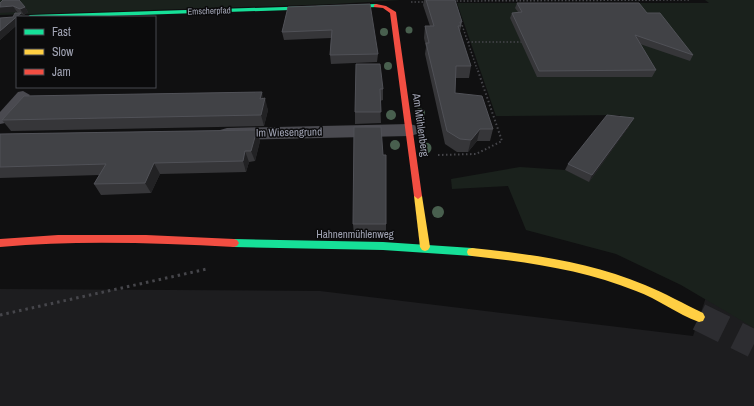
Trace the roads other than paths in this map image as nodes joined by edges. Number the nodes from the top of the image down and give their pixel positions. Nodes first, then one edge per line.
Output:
1 (389, 9) joint
2 (61, 16) edge
3 (23, 95) edge
4 (0, 120) edge
5 (410, 130) junction
6 (210, 134) edge
7 (0, 243) edge
8 (425, 247) junction
9 (699, 317) tunnel mouth

1 - 2 street, Emscherpfad
1 - 5 street, Am Mühlenberg
3 - 4 lane
5 - 6 street, Im Wiesengrund
5 - 8 street, Am Mühlenberg
7 - 8 street, Hahnenmühlenweg
8 - 9 street, Hahnenmühlenweg

